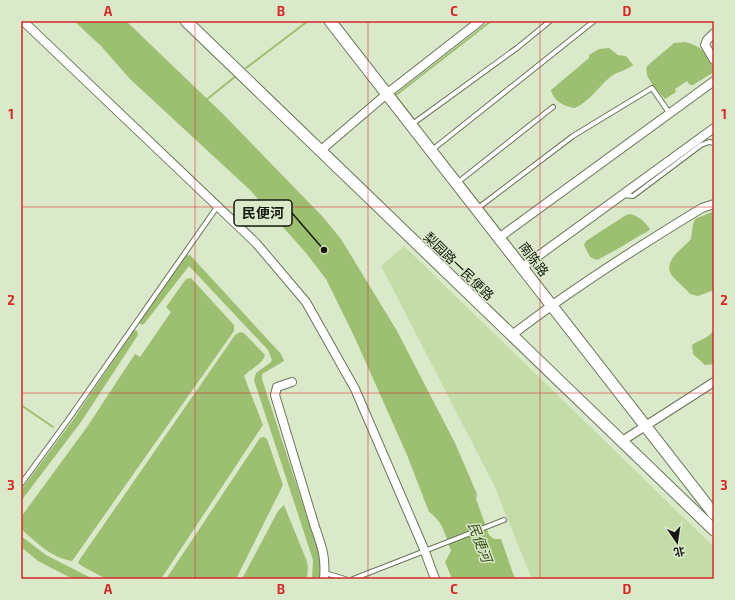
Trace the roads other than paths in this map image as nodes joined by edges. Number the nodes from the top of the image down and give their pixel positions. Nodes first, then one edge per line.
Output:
1 (23, 21) edge
2 (186, 21) edge
3 (330, 21) edge
4 (480, 21) edge
5 (550, 21) edge
6 (594, 21) edge
7 (714, 34) edge
8 (714, 60) edge
9 (714, 81) edge
10 (390, 92) junction
11 (553, 107) dead end
12 (670, 114) junction
13 (414, 123) junction
14 (714, 128) edge
15 (714, 143) edge
16 (434, 148) junction
17 (320, 150) junction
18 (459, 181) junction
19 (621, 195) junction
20 (714, 204) edge
21 (479, 206) junction
22 (217, 207) junction
23 (502, 236) junction
24 (525, 265) junction
25 (554, 303) junction
26 (512, 335) junction
27 (292, 382) dead end
28 (714, 382) edge
29 (648, 423) junction
30 (622, 441) junction
31 (21, 484) edge
32 (714, 514) edge
33 (504, 520) dead end
34 (714, 530) edge
35 (425, 551) junction
36 (324, 576) edge
37 (345, 579) edge
38 (353, 579) edge
39 (435, 579) edge

1 - 22 street
2 - 17 main road, 梨园路一民便路
3 - 10 main road, 南陈路
4 - 10 street
5 - 13 lane
6 - 16 lane
7 - 8 street
9 - 12 street
10 - 13 main road, 南陈路
10 - 17 street
11 - 18 lane
12 - 21 lane
12 - 23 street
13 - 16 main road, 南陈路
14 - 19 street
15 - 19 lane
16 - 18 main road, 南陈路
17 - 26 main road, 梨园路一民便路
18 - 21 main road, 南陈路
19 - 24 street
20 - 25 street
21 - 23 main road, 南陈路
22 - 31 lane
22 - 35 street
23 - 24 main road, 南陈路
24 - 25 main road, 南陈路
25 - 26 street
25 - 29 main road, 南陈路
26 - 30 main road, 梨园路一民便路
27 - 36 street
28 - 29 street
29 - 30 street
29 - 32 main road, 南陈路
30 - 34 main road, 梨园路一民便路
33 - 35 lane
35 - 38 lane
35 - 39 street
36 - 37 lane

